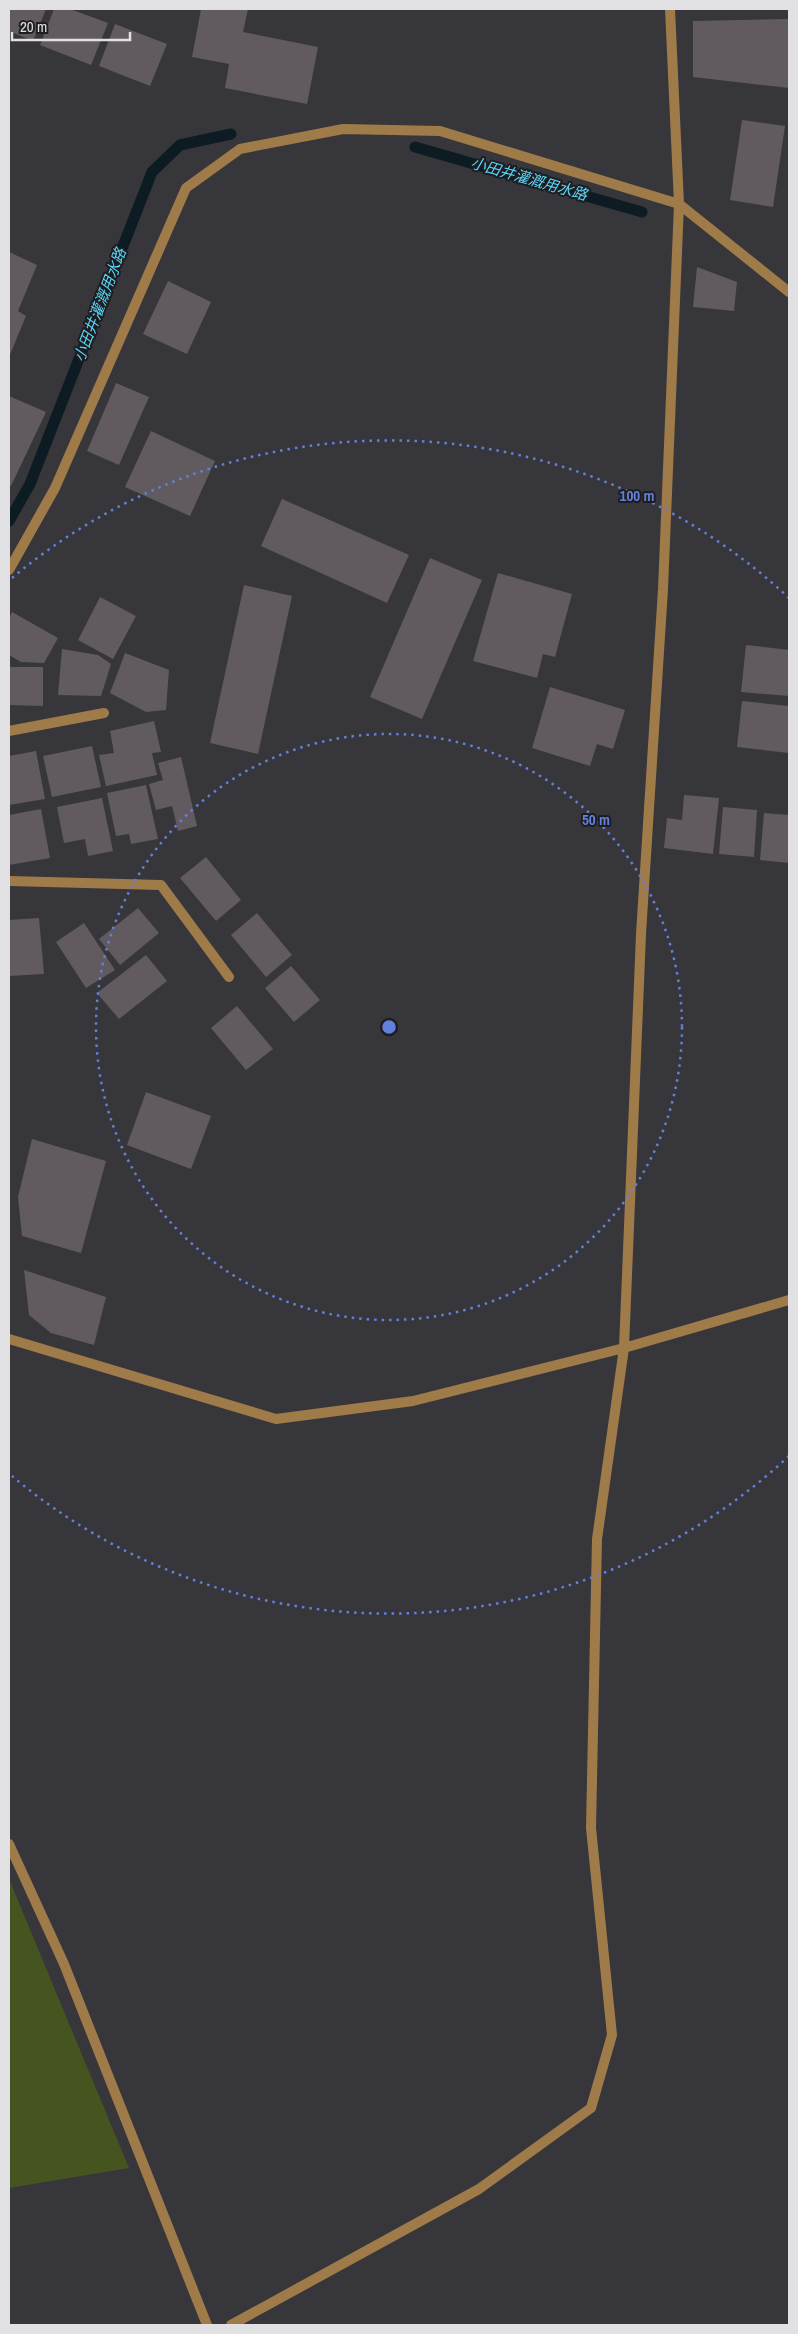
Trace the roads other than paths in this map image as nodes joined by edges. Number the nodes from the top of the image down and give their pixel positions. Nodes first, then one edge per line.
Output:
1 (670, 9) edge
2 (679, 204) junction
3 (789, 292) edge
4 (9, 570) edge
5 (104, 713) dead end
6 (9, 731) edge
7 (9, 881) edge
8 (229, 978) dead end
9 (789, 1300) edge
10 (9, 1340) edge
11 (624, 1348) junction
12 (9, 1844) edge
13 (207, 2325) edge
14 (231, 2325) edge

1 - 2 street
2 - 3 street
2 - 4 street
2 - 11 street
5 - 6 street
7 - 8 street
9 - 11 street
10 - 11 street
11 - 14 street
12 - 13 street

